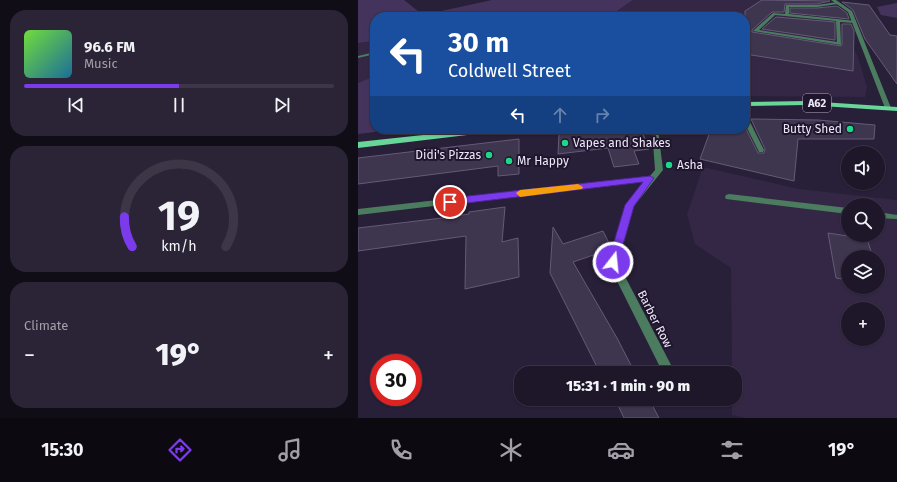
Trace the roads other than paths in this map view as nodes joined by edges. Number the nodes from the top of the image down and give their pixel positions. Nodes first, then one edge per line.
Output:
1 (833, 0) edge
2 (838, 3) junction
3 (787, 15) junction
4 (838, 21) junction
5 (854, 22) junction
6 (370, 54) edge
7 (358, 57) edge
8 (750, 104) edge
9 (888, 108) junction
10 (897, 109) edge
11 (750, 128) edge
12 (456, 134) edge
13 (655, 134) edge
14 (358, 145) edge
15 (761, 150) dead end
16 (650, 178) junction
17 (729, 198) dead end
18 (841, 211) edge
19 (358, 212) edge
20 (885, 217) edge
21 (896, 219) edge
22 (666, 366) dead end

1 - 2 street
2 - 3 street
2 - 5 street
3 - 4 street
3 - 4 street
4 - 5 street
5 - 9 street
6 - 7 street
8 - 9 main road, A62
9 - 10 main road, A62
11 - 15 street
12 - 14 main road
13 - 16 street, Barber Row
16 - 19 street
16 - 22 street, Barber Row
17 - 18 street
20 - 21 street

